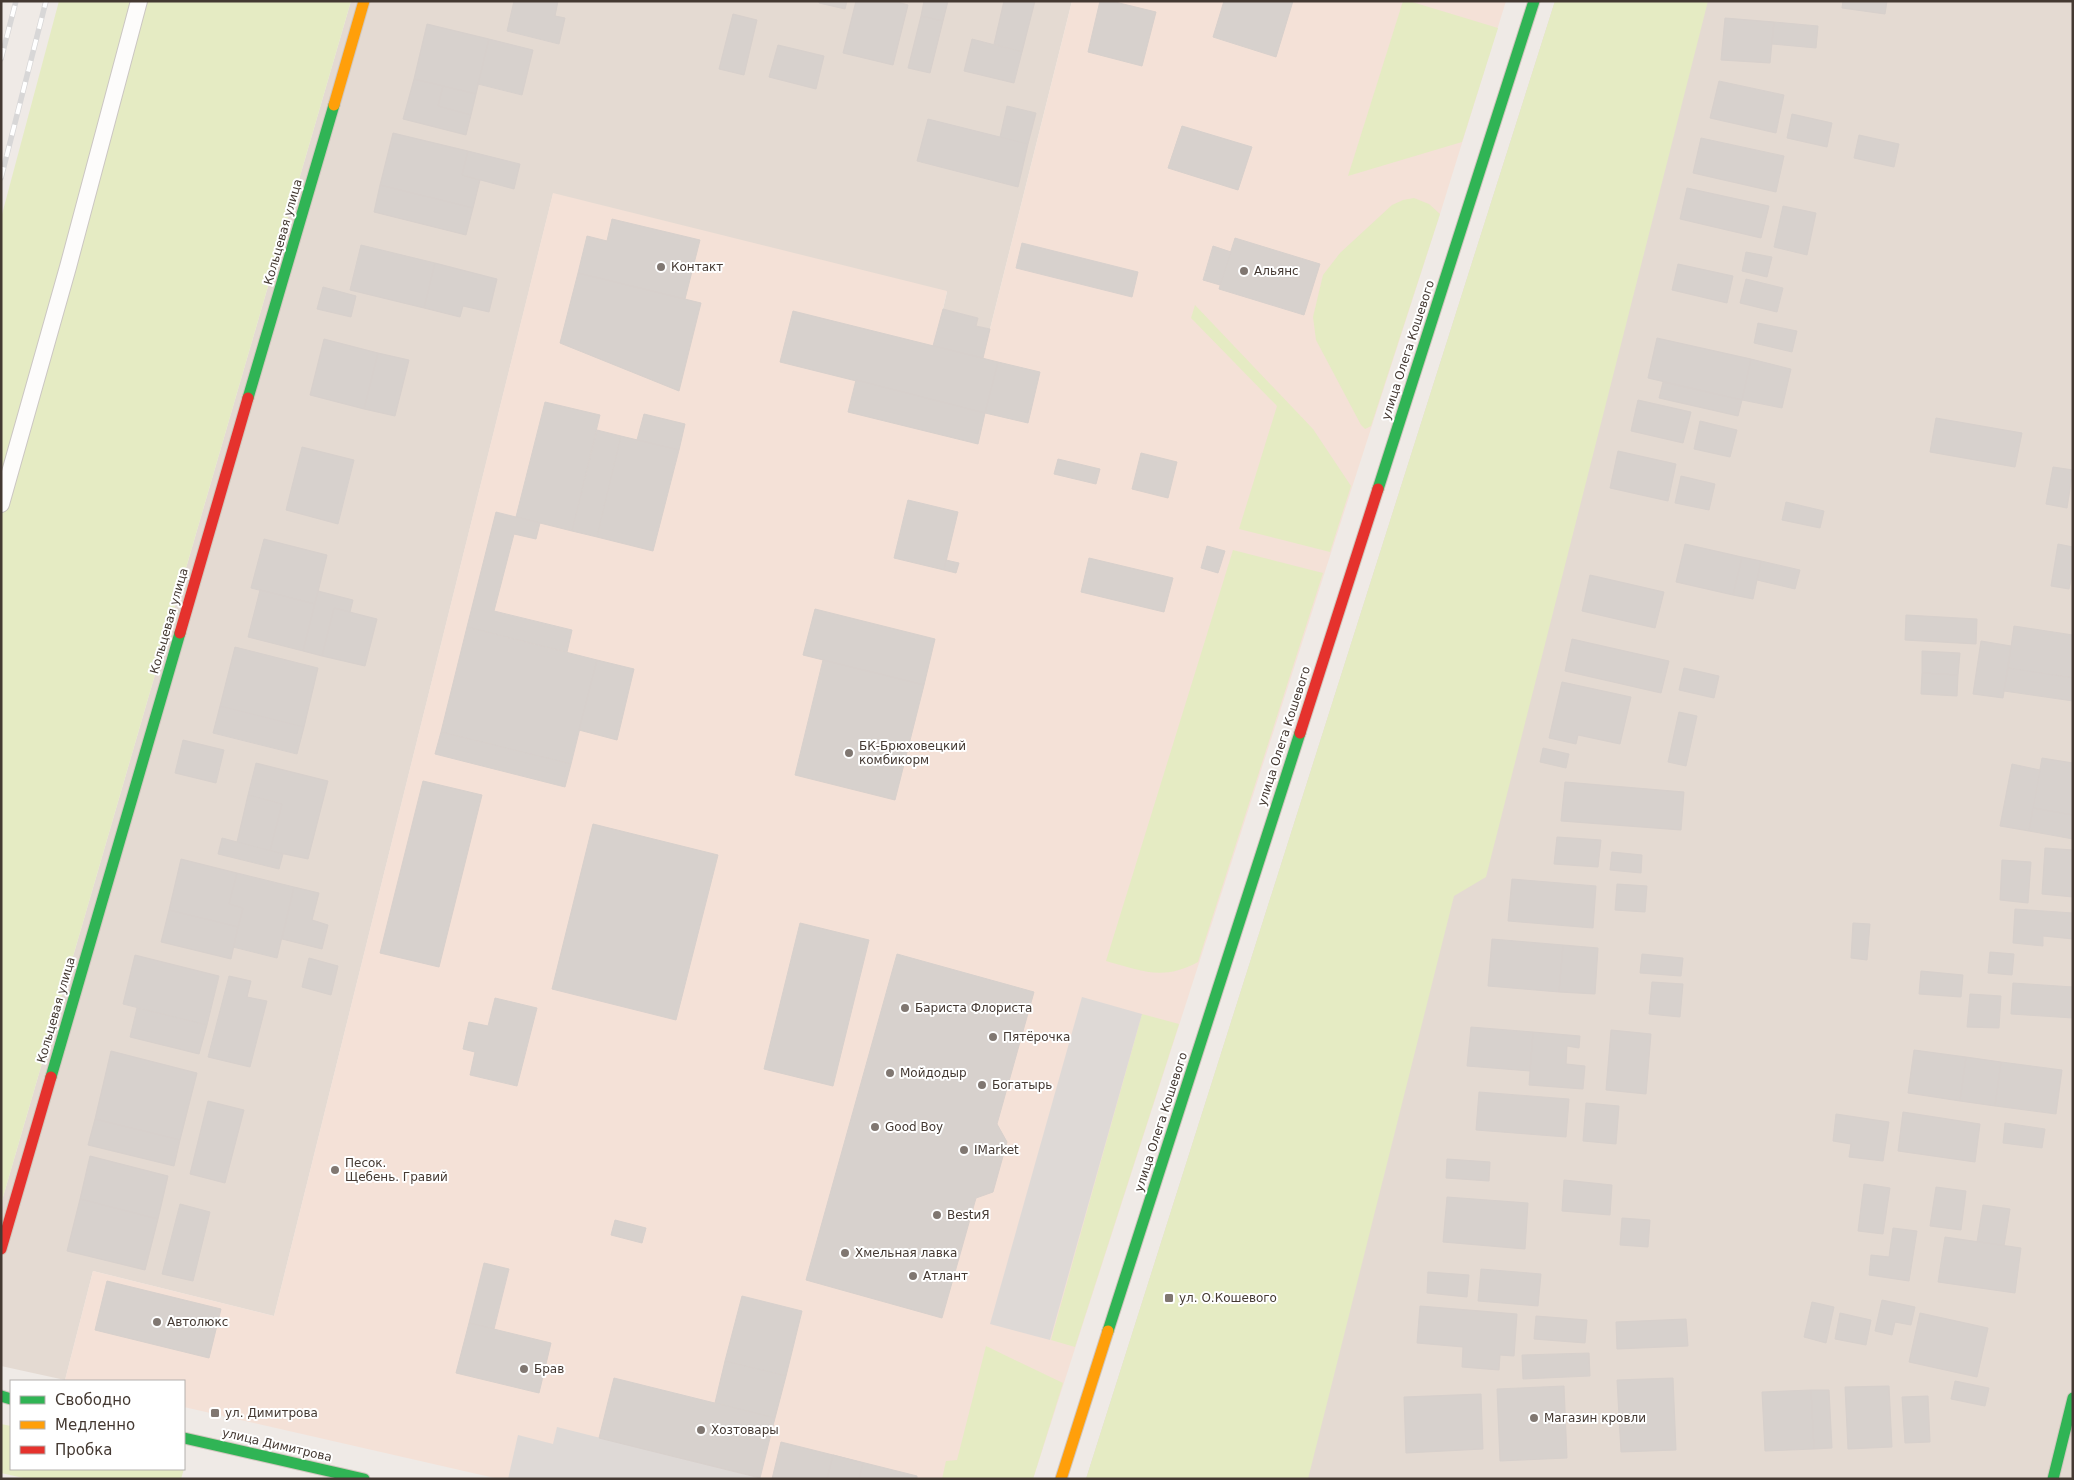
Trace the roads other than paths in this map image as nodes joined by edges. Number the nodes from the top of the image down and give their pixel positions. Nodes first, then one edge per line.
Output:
1 (138, 1) edge
2 (364, 1) edge
3 (1534, 1) edge
4 (1, 504) edge
5 (1, 1248) edge
6 (2073, 1398) edge
7 (185, 1438) edge
8 (364, 1479) edge
9 (1061, 1479) edge
10 (2053, 1479) edge

1 - 4 lane
2 - 5 street, Кольцевая улица
3 - 9 street, улица Олега Кошевого
6 - 10 street
7 - 8 street, улица Димитрова

